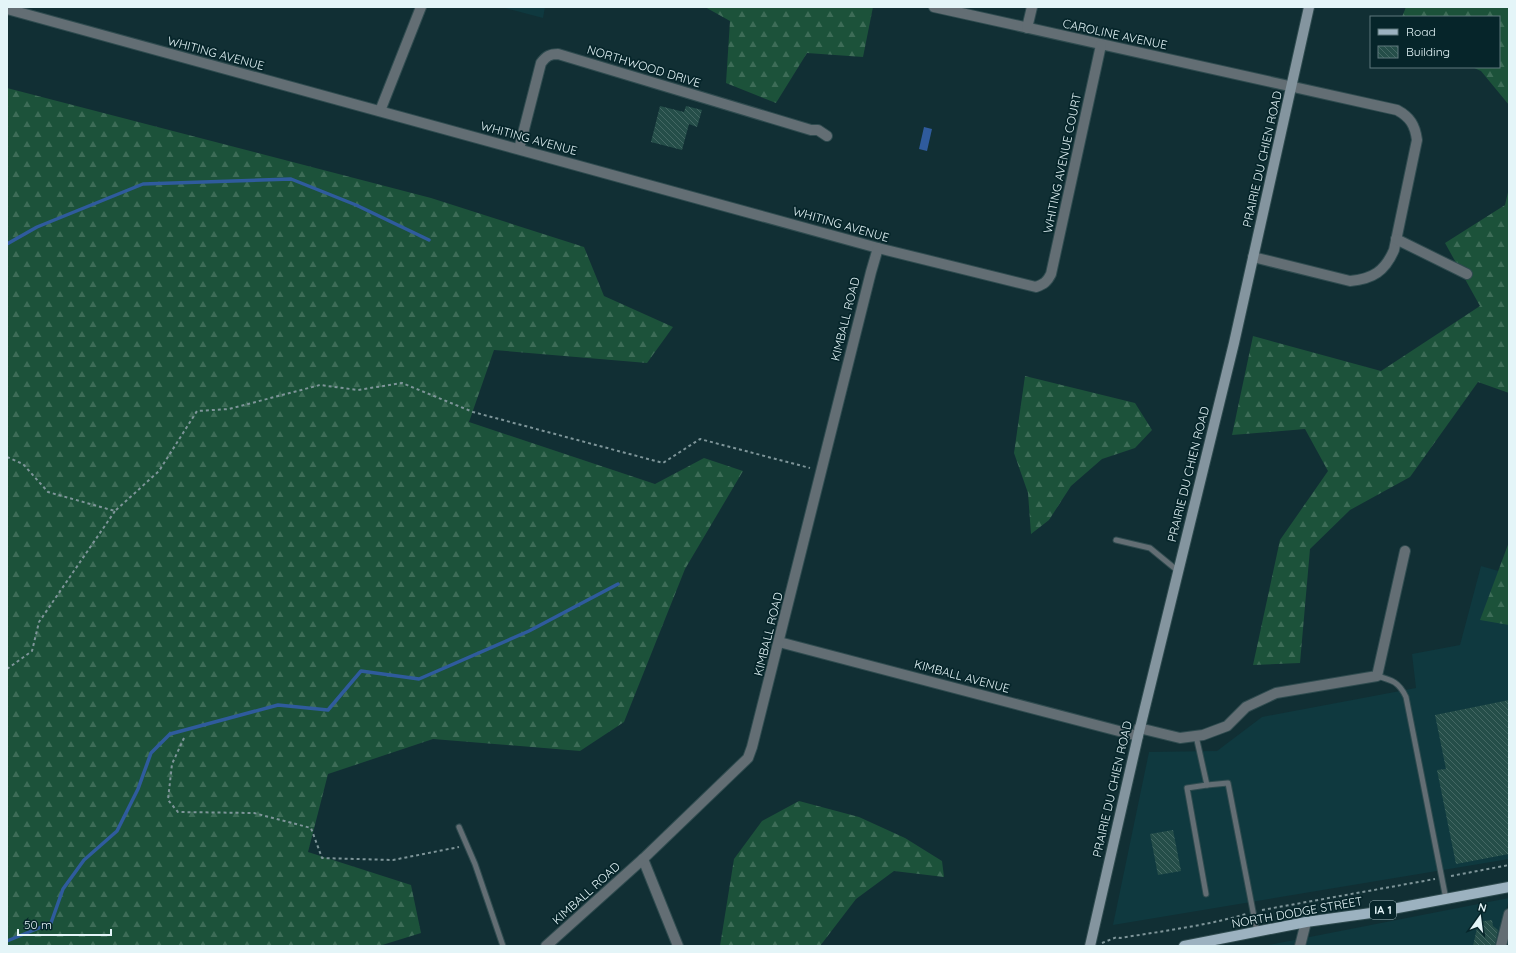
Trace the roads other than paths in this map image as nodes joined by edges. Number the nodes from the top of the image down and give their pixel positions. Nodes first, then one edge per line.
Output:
1 (421, 7) edge
2 (934, 7) edge
3 (1032, 7) edge
4 (1308, 7) edge
5 (7, 9) edge
6 (1027, 28) junction
7 (1102, 45) junction
8 (1291, 86) junction
9 (380, 111) junction
10 (827, 136) dead end
11 (518, 149) junction
12 (1396, 239) junction
13 (878, 248) junction
14 (1253, 257) junction
15 (1467, 274) dead end
16 (1044, 284) joint
17 (1116, 540) dead end
18 (1405, 551) dead end
19 (1178, 571) junction
20 (779, 642) junction
21 (1377, 676) junction
22 (1138, 732) junction
23 (1196, 736) junction
24 (1208, 785) junction
25 (459, 827) dead end
26 (643, 859) junction
27 (1509, 887) edge
28 (1206, 894) dead end
29 (1446, 899) junction
30 (1509, 914) edge
31 (1306, 922) junction
32 (1507, 929) edge
33 (1258, 932) junction
34 (503, 946) edge
35 (546, 946) edge
36 (678, 946) edge
37 (1090, 946) edge
38 (1184, 946) edge
39 (1300, 946) edge
40 (1501, 946) edge

1 - 9 street
2 - 6 street, CAROLINE AVENUE
3 - 6 street
4 - 8 street, PRAIRIE DU CHIEN ROAD
5 - 9 street, WHITING AVENUE
6 - 7 street, CAROLINE AVENUE
7 - 8 street, CAROLINE AVENUE
7 - 16 street, WHITING AVENUE COURT
8 - 12 street, CAROLINE AVENUE
8 - 14 street, PRAIRIE DU CHIEN ROAD
9 - 11 street, WHITING AVENUE
10 - 11 street, NORTHWOOD DRIVE
11 - 13 street, WHITING AVENUE
12 - 14 street, CAROLINE AVENUE
12 - 15 street
13 - 16 street, WHITING AVENUE
13 - 20 street, KIMBALL ROAD
14 - 19 street, PRAIRIE DU CHIEN ROAD
17 - 19 lane
18 - 21 street
19 - 22 street, PRAIRIE DU CHIEN ROAD
20 - 22 street, KIMBALL AVENUE
20 - 26 street, KIMBALL ROAD
21 - 23 street, KIMBALL AVENUE
21 - 29 lane
22 - 23 street, KIMBALL AVENUE
22 - 37 street, PRAIRIE DU CHIEN ROAD
23 - 24 lane
24 - 28 lane
24 - 33 lane
25 - 34 lane
26 - 35 street, KIMBALL ROAD
26 - 36 street
27 - 29 main road, NORTH DODGE STREET / IA 1
29 - 31 main road, NORTH DODGE STREET / IA 1
30 - 32 street
31 - 33 main road, NORTH DODGE STREET / IA 1
31 - 39 street
32 - 40 street
33 - 38 main road, NORTH DODGE STREET / IA 1

